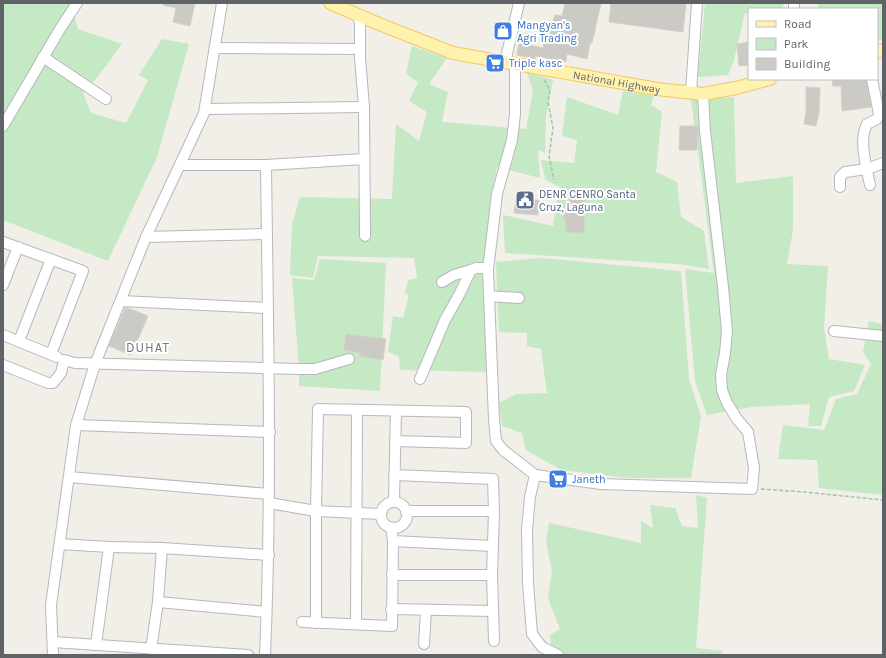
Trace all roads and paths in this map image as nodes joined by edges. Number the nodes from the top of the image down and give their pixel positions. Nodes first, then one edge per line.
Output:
1 (77, 3) edge
2 (222, 3) edge
3 (330, 3) edge
4 (519, 3) edge
5 (697, 3) edge
6 (358, 14) junction
7 (215, 48) junction
8 (360, 49) junction
9 (43, 57) junction
10 (510, 63) junction
11 (538, 67) junction
12 (766, 80) edge
13 (872, 80) edge
14 (697, 93) junction
15 (106, 99) dead end
16 (364, 107) junction
17 (206, 109) junction
18 (3, 126) edge
19 (364, 159) junction
20 (883, 163) edge
21 (180, 165) junction
22 (266, 165) junction
23 (867, 169) junction
24 (554, 180) dead end
25 (870, 185) dead end
26 (840, 187) dead end
27 (267, 234) junction
28 (365, 236) dead end
29 (146, 237) junction
30 (3, 242) edge
31 (18, 247) junction
32 (50, 259) junction
33 (488, 268) junction
34 (470, 270) junction
35 (442, 282) dead end
36 (3, 285) edge
37 (489, 296) junction
38 (519, 298) dead end
39 (121, 301) junction
40 (267, 308) junction
41 (834, 331) dead end
42 (3, 334) edge
43 (883, 336) edge
44 (19, 341) junction
45 (51, 354) junction
46 (349, 359) dead end
47 (64, 360) junction
48 (95, 364) junction
49 (3, 365) edge
50 (269, 368) junction
51 (420, 379) dead end
52 (357, 410) junction
53 (396, 411) junction
54 (76, 425) junction
55 (270, 432) junction
56 (395, 441) junction
57 (394, 475) junction
58 (535, 476) junction
59 (69, 477) junction
60 (752, 489) junction
61 (269, 498) junction
62 (883, 500) edge
63 (394, 502) junction
64 (316, 511) junction
65 (406, 511) junction
66 (494, 511) junction
67 (355, 513) junction
68 (381, 514) junction
69 (391, 527) junction
70 (393, 541) junction
71 (60, 544) junction
72 (493, 546) junction
73 (109, 547) junction
74 (162, 548) junction
75 (269, 555) junction
76 (392, 575) junction
77 (492, 575) junction
78 (158, 602) junction
79 (392, 609) junction
80 (426, 610) junction
81 (266, 612) junction
82 (493, 612) junction
83 (302, 622) dead end
84 (316, 623) junction
85 (356, 624) junction
86 (494, 641) dead end
87 (53, 642) junction
88 (96, 644) junction
89 (424, 644) dead end
90 (151, 649) junction
91 (54, 655) edge
92 (248, 655) edge
93 (265, 655) edge
94 (558, 655) edge

1 - 9 street
2 - 7 street
3 - 6 main road, National Highway
4 - 10 street
5 - 14 street
6 - 8 street
6 - 10 main road, National Highway
7 - 8 street
7 - 17 street
8 - 16 street
9 - 15 street
9 - 18 street
10 - 11 main road, National Highway
10 - 33 street
11 - 14 main road, National Highway
11 - 24 path
12 - 14 main road, National Highway
13 - 23 street
14 - 60 street
16 - 17 street
16 - 19 street
17 - 21 street
19 - 22 street
19 - 28 street
20 - 23 street
21 - 22 street
21 - 29 street
22 - 27 street
23 - 25 street
23 - 26 street
27 - 29 street
27 - 40 street
29 - 39 street
30 - 31 street
31 - 32 street
31 - 36 street
32 - 44 street
32 - 45 street
33 - 34 street
33 - 37 street
34 - 35 street
34 - 51 street
37 - 38 street
37 - 58 street
39 - 40 street
39 - 48 street
40 - 50 street
41 - 43 street
42 - 44 street
44 - 45 street
45 - 47 street
46 - 50 street
47 - 48 street
47 - 49 street
48 - 50 street
48 - 54 street
50 - 55 street
52 - 53 street
52 - 64 street
52 - 67 street
53 - 56 street
53 - 56 street
54 - 55 street
54 - 59 street
55 - 61 street
56 - 57 street
57 - 63 street
57 - 66 street
58 - 60 street
58 - 94 street
59 - 61 street
59 - 71 street
60 - 62 path
61 - 64 street
61 - 75 street
63 - 65 street
63 - 68 street
64 - 67 street
64 - 84 street
65 - 66 street
65 - 69 street
66 - 72 street
67 - 68 street
67 - 85 street
68 - 69 street
69 - 70 street
70 - 72 street
70 - 76 street
71 - 73 street
71 - 87 street
72 - 77 street
73 - 74 street
73 - 88 street
74 - 75 street
74 - 78 street
75 - 81 street
76 - 77 street
76 - 79 street
77 - 82 street
78 - 81 street
78 - 90 street
79 - 80 street
79 - 85 street
80 - 82 street
80 - 89 street
81 - 93 street
82 - 86 street
83 - 84 street
84 - 85 street
87 - 88 street
87 - 91 street
88 - 90 street
90 - 92 street

